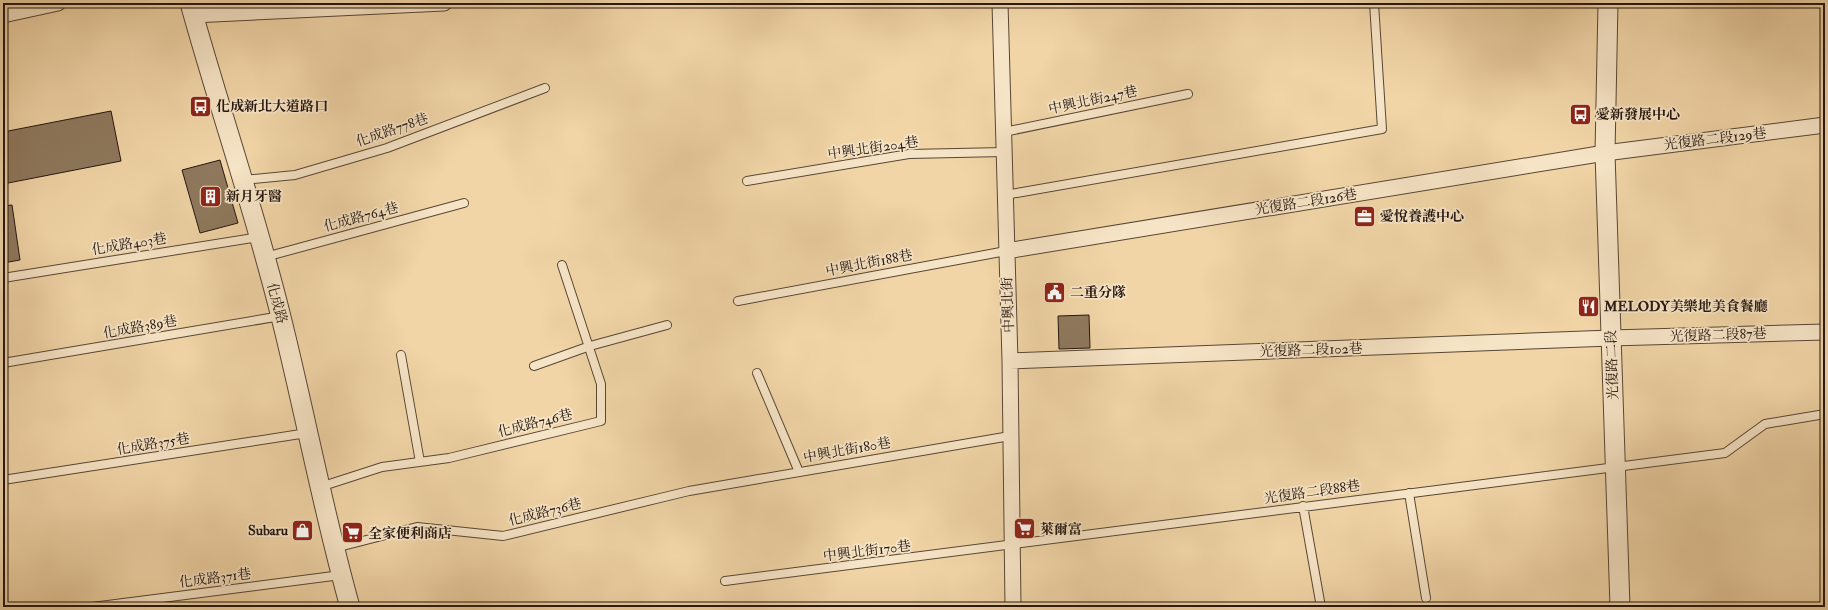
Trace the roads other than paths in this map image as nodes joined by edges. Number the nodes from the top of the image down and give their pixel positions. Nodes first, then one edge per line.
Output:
1 (58, 3) edge
2 (444, 3) edge
3 (1000, 3) edge
4 (1374, 3) edge
5 (1608, 3) edge
6 (191, 9) edge
7 (3, 15) edge
8 (545, 88) dead end
9 (1188, 94) dead end
10 (1825, 124) edge
11 (1004, 132) junction
12 (1004, 152) junction
13 (1605, 153) junction
14 (243, 180) junction
15 (747, 180) dead end
16 (1005, 195) junction
17 (464, 203) dead end
18 (260, 237) junction
19 (1006, 251) junction
20 (265, 257) junction
21 (562, 266) dead end
22 (3, 278) edge
23 (738, 301) dead end
24 (281, 316) junction
25 (667, 325) dead end
26 (1825, 332) edge
27 (1611, 338) junction
28 (590, 346) junction
29 (401, 355) dead end
30 (1010, 361) junction
31 (3, 363) edge
32 (534, 366) dead end
33 (757, 373) dead end
34 (1825, 414) edge
35 (307, 433) junction
36 (1010, 436) junction
37 (420, 462) junction
38 (1615, 467) junction
39 (799, 472) junction
40 (3, 480) edge
41 (320, 488) junction
42 (690, 491) joint
43 (1409, 493) junction
44 (1303, 506) junction
45 (1012, 546) junction
46 (334, 548) junction
47 (341, 575) junction
48 (725, 581) dead end
49 (1426, 598) dead end
50 (92, 607) edge
51 (350, 607) edge
52 (1013, 607) edge
53 (1321, 607) edge
54 (1620, 607) edge

1 - 7 street
2 - 6 street
3 - 11 street, 中興北街
4 - 16 lane
5 - 13 street, 光復路二段
6 - 14 street, 化成路
8 - 14 lane, 化成路778巷
9 - 11 lane, 中興北街247巷
10 - 13 street, 光復路二段129巷
11 - 12 street, 中興北街
12 - 15 lane, 中興北街204巷
12 - 16 street, 中興北街
13 - 19 street, 光復路二段126巷
13 - 27 street, 光復路二段
14 - 18 street, 化成路
16 - 19 street, 中興北街
17 - 20 lane, 化成路764巷
18 - 20 street, 化成路
18 - 22 lane, 化成路403巷
19 - 23 lane, 中興北街188巷
19 - 30 street, 中興北街
20 - 24 street, 化成路
21 - 28 lane, 化成路746巷
24 - 31 lane, 化成路389巷
24 - 35 street, 化成路
25 - 28 lane
26 - 27 street, 光復路二段87巷
27 - 30 street, 光復路二段102巷
27 - 38 street, 光復路二段
28 - 32 lane
28 - 37 lane, 化成路746巷
29 - 37 lane
30 - 36 street, 中興北街
33 - 39 lane
34 - 38 lane, 光復路二段88巷
35 - 40 lane, 化成路375巷
35 - 41 street, 化成路
36 - 39 lane, 中興北街180巷
36 - 45 street, 中興北街
37 - 41 lane, 化成路746巷
38 - 43 lane, 光復路二段88巷
38 - 54 street, 光復路二段
39 - 42 lane, 中興北街180巷
41 - 46 street, 化成路
42 - 46 lane, 化成路736巷
43 - 44 lane, 光復路二段88巷
43 - 49 lane
44 - 45 lane, 光復路二段88巷
44 - 53 lane
45 - 48 lane, 中興北街170巷
45 - 52 street, 中興北街
46 - 47 street, 化成路
47 - 50 lane, 化成路371巷
47 - 51 street, 化成路

